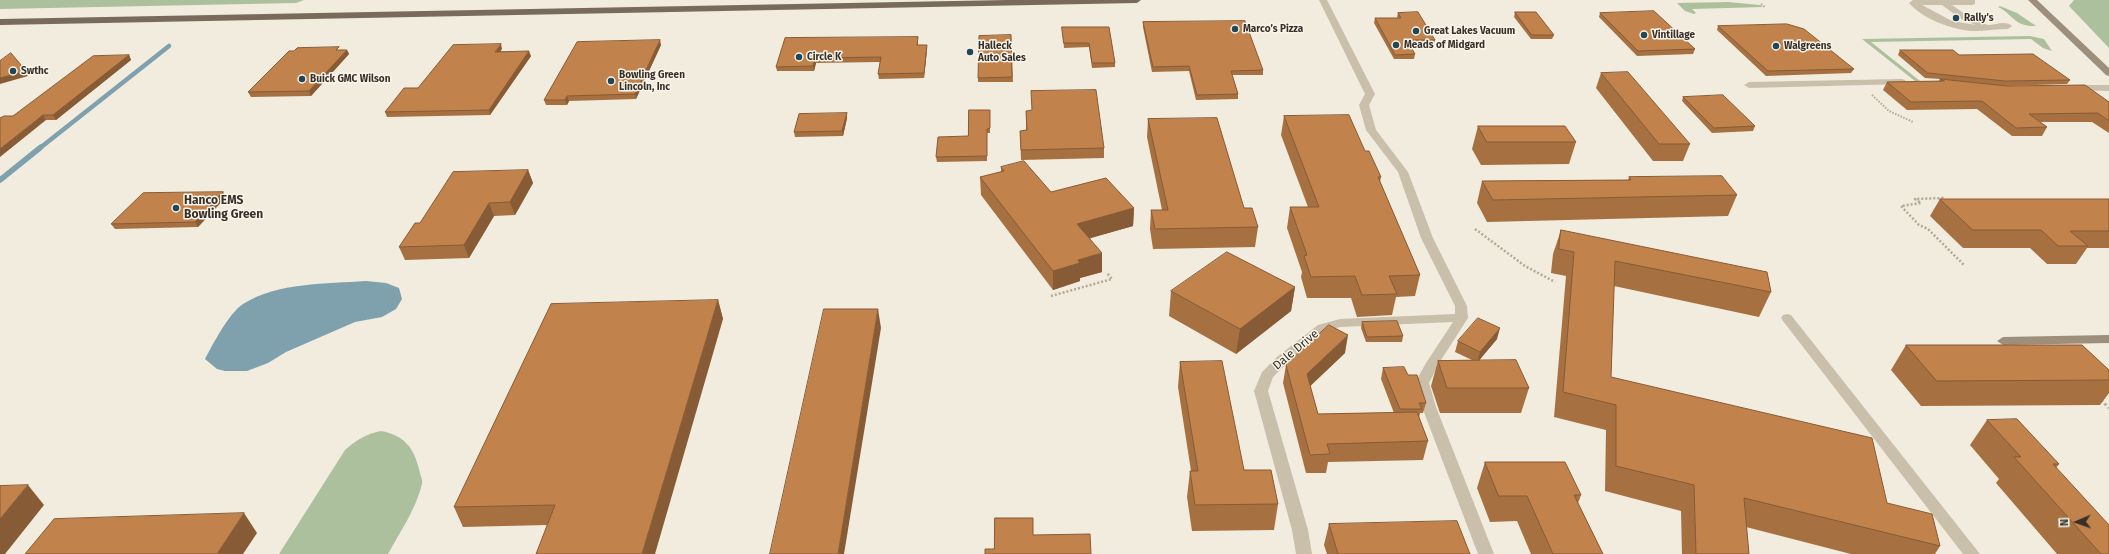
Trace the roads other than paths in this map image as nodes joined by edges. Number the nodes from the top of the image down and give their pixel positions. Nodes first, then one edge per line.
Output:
1 (1137, 0) edge
2 (1323, 0) edge
3 (2032, 0) edge
4 (1943, 2) junction
5 (1972, 2) dead end
6 (0, 22) edge
7 (1987, 26) junction
8 (2008, 26) dead end
9 (2109, 73) edge
10 (1915, 82) edge
11 (1749, 85) dead end
12 (2109, 88) edge
13 (2062, 89) edge
14 (1462, 318) junction
15 (1787, 318) dead end
16 (2109, 339) edge
17 (2003, 341) dead end
18 (1304, 554) edge
19 (1486, 554) edge
20 (1972, 554) edge

1 - 6 main road
2 - 14 street
3 - 9 main road
4 - 5 street
4 - 7 street
4 - 7 street
7 - 8 street
10 - 11 street
12 - 13 street
14 - 18 street, Dale Drive
14 - 19 street
15 - 20 street
16 - 17 main road

